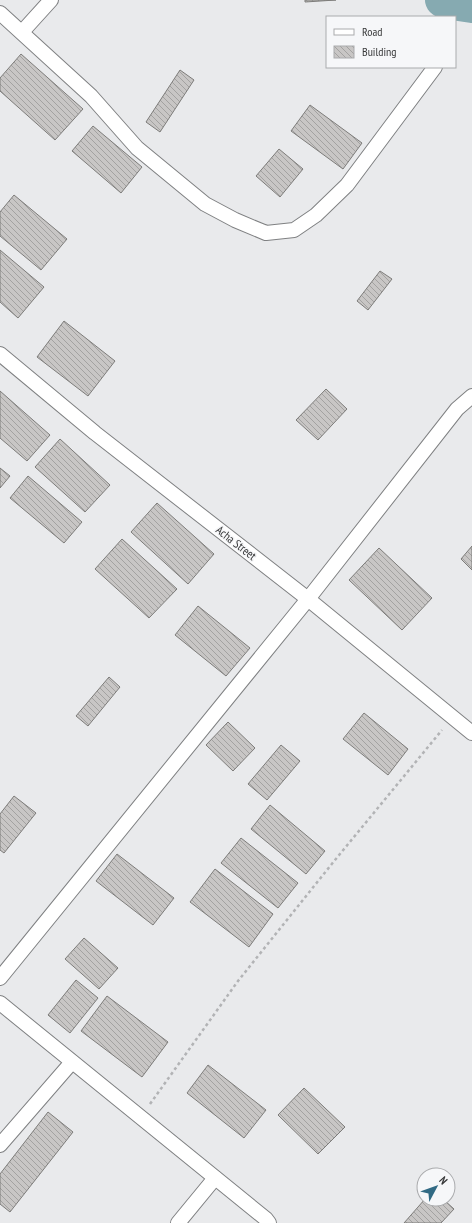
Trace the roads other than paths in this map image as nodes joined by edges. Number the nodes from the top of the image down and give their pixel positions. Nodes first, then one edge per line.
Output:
1 (51, 0) edge
2 (0, 13) edge
3 (22, 32) junction
4 (434, 68) edge
5 (2, 361) edge
6 (472, 396) edge
7 (308, 599) junction
8 (472, 733) edge
9 (0, 978) edge
10 (0, 1003) edge
11 (72, 1062) junction
12 (0, 1145) edge
13 (215, 1178) junction
14 (178, 1223) edge
15 (269, 1223) edge

1 - 3 street
2 - 3 street
3 - 4 street
5 - 7 street, Acha Street
6 - 7 street
7 - 8 street, Acha Street
7 - 9 street
10 - 11 street
11 - 12 street
11 - 13 street
13 - 14 street
13 - 15 street

